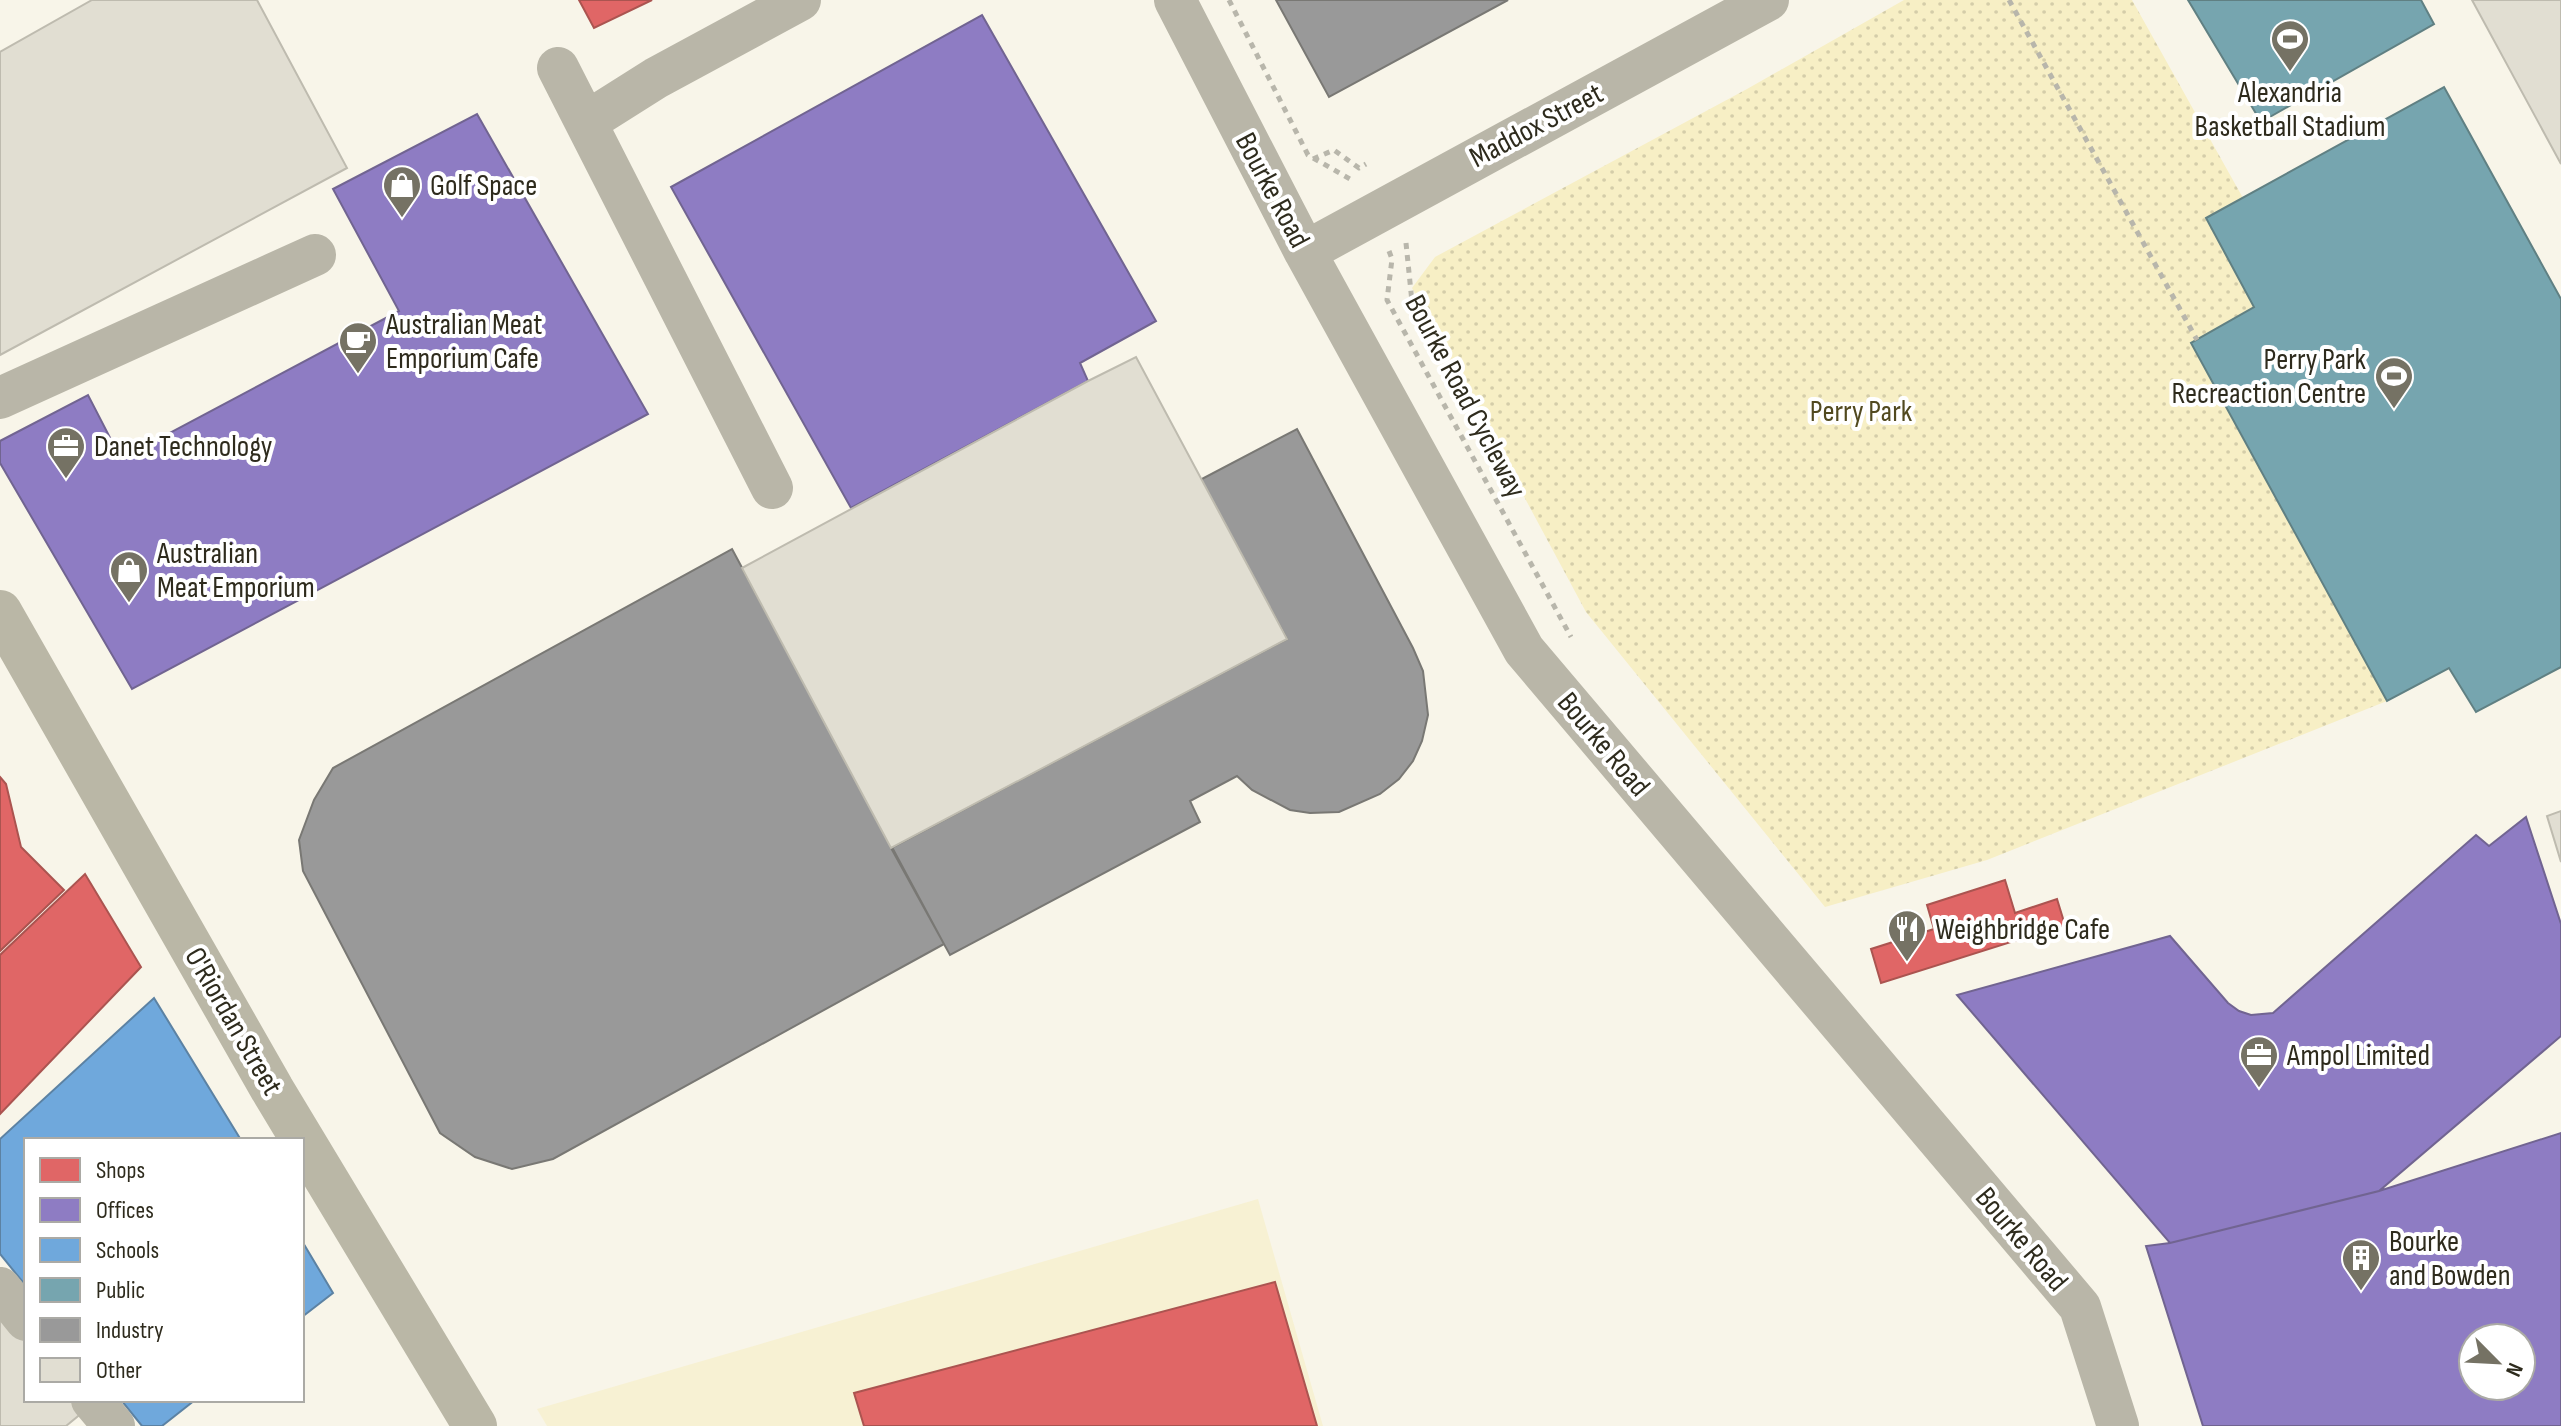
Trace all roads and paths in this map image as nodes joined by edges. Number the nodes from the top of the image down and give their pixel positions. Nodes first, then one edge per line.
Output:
1 (800, 0) edge
2 (1175, 0) edge
3 (1229, 0) edge
4 (1768, 0) edge
5 (2009, 0) edge
6 (558, 68) dead end
7 (588, 125) junction
8 (1313, 159) junction
9 (1366, 164) dead end
10 (1387, 224) junction
11 (1305, 252) junction
12 (315, 255) dead end
13 (2197, 340) dead end
14 (1437, 347) dead end
15 (0, 398) edge
16 (772, 488) dead end
17 (0, 612) edge
18 (1574, 643) dead end
19 (302, 1138) edge
20 (304, 1142) edge
21 (0, 1288) edge
22 (24, 1318) edge
23 (94, 1402) edge
24 (114, 1426) edge
25 (475, 1426) edge
26 (2118, 1426) edge

1 - 7 street
2 - 11 street, Bourke Road
3 - 8 path
4 - 10 street, Maddox Street
5 - 13 path
6 - 7 street
7 - 16 street
8 - 9 path
8 - 10 path, Bourke Road Cycleway
10 - 11 street, Maddox Street
10 - 14 path
10 - 18 path, Bourke Road Cycleway
11 - 26 street, Bourke Road
12 - 15 street
17 - 19 main road, O'Riordan Street
20 - 25 main road, O'Riordan Street
21 - 22 street
23 - 24 street

